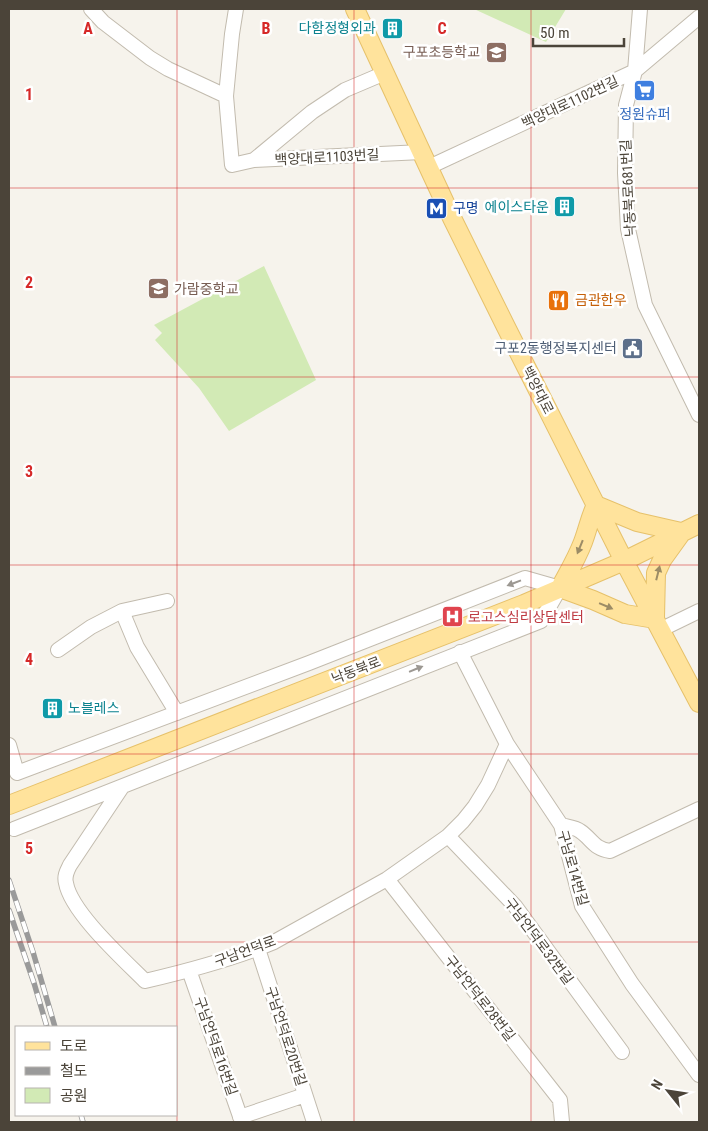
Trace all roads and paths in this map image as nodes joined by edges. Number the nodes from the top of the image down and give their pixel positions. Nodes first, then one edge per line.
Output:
1 (92, 9) edge
2 (236, 9) edge
3 (355, 9) edge
4 (640, 9) edge
5 (699, 17) edge
6 (635, 71) junction
7 (385, 73) junction
8 (226, 96) junction
9 (254, 160) junction
10 (426, 160) junction
11 (699, 415) edge
12 (596, 505) junction
13 (699, 524) edge
14 (681, 532) junction
15 (624, 561) junction
16 (560, 588) junction
17 (167, 601) dead end
18 (699, 611) edge
19 (122, 612) junction
20 (657, 625) junction
21 (58, 650) dead end
22 (460, 652) junction
23 (699, 703) edge
24 (176, 713) junction
25 (507, 744) junction
26 (9, 745) edge
27 (122, 787) junction
28 (9, 805) edge
29 (699, 809) edge
30 (561, 825) junction
31 (14, 829) dead end
32 (448, 836) junction
33 (387, 879) junction
34 (258, 949) junction
35 (189, 970) junction
36 (622, 1052) dead end
37 (699, 1075) edge
38 (306, 1095) junction
39 (241, 1119) edge
40 (314, 1122) edge
41 (562, 1122) edge

1 - 8 street
2 - 8 street
3 - 7 main road, 백양대로
4 - 6 street, 낙동북로681번길
5 - 6 street, 백양대로1102번길
6 - 10 street, 백양대로1102번길
6 - 11 street, 낙동북로681번길
7 - 9 street
7 - 10 main road, 백양대로
8 - 9 street, 백양대로1103번길
9 - 10 street, 백양대로1103번길
10 - 12 main road, 백양대로
12 - 14 main road
12 - 15 main road, 백양대로
12 -> 16 main road
13 - 14 main road, 낙동북로
14 - 15 main road, 낙동북로
20 -> 14 main road
15 - 16 main road, 낙동북로
15 - 20 main road, 백양대로
16 -> 20 main road
16 - 22 street
16 -> 24 street
16 - 28 main road, 낙동북로
17 - 19 street
18 - 20 street
19 - 21 street
19 - 24 street
20 - 23 main road, 백양대로
22 - 25 street, 구남로14번길
27 -> 22 street
24 - 26 street
25 - 30 street, 구남로14번길
25 - 32 street, 구남언덕로
27 - 31 street
27 - 35 street, 구남언덕로
29 - 30 street
30 - 37 street, 구남로14번길
32 - 33 street, 구남언덕로
32 - 36 street, 구남언덕로32번길
33 - 34 street, 구남언덕로
33 - 41 street, 구남언덕로28번길
34 - 35 street, 구남언덕로
34 - 38 street, 구남언덕로20번길
35 - 39 street, 구남언덕로16번길
38 - 39 street
38 - 40 street, 구남언덕로20번길

